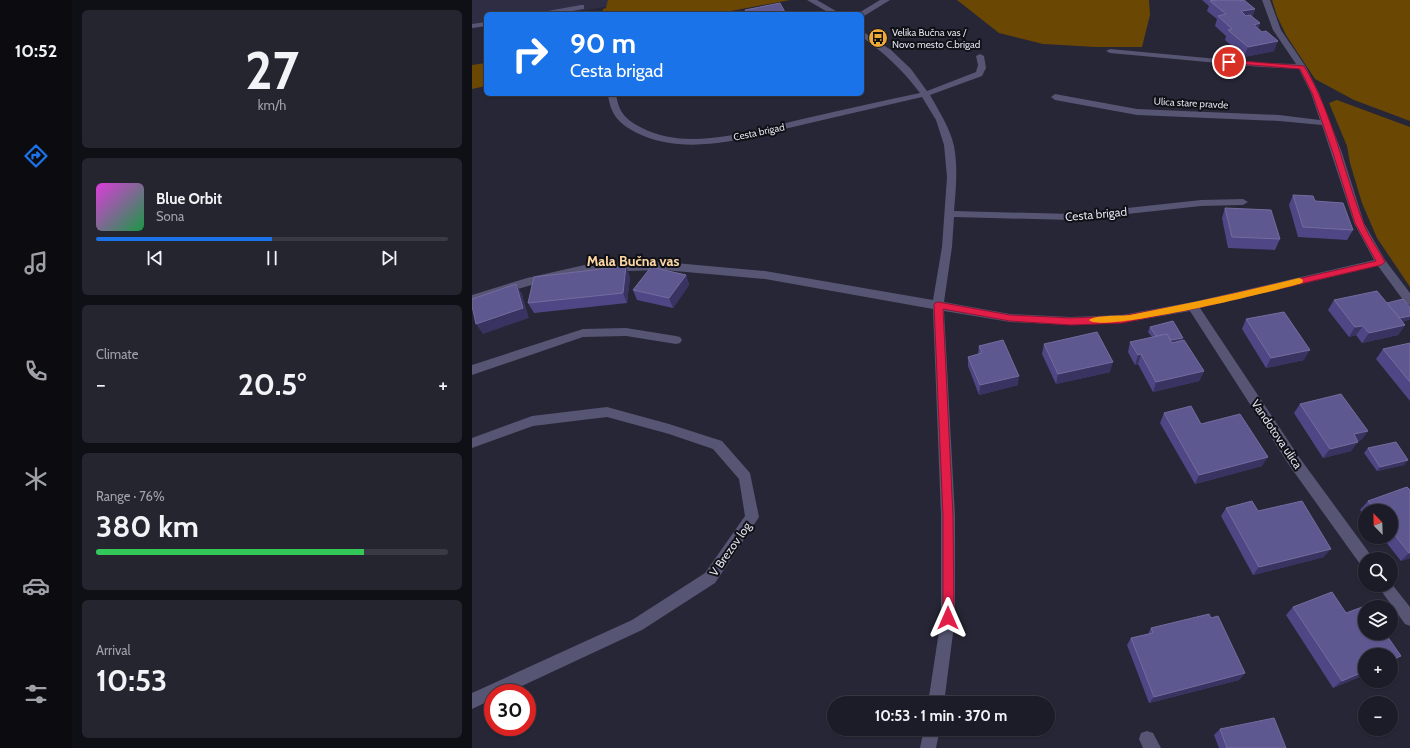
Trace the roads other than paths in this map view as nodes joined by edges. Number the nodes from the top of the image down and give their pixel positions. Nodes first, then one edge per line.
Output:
1 (811, 0) edge
2 (886, 0) edge
3 (1266, 0) edge
4 (581, 7) dead end
5 (553, 12) edge
6 (832, 12) edge
7 (864, 12) edge
8 (484, 24) edge
9 (472, 26) edge
10 (864, 34) edge
11 (1110, 52) dead end
12 (980, 56) dead end
13 (1302, 67) junction
14 (925, 94) junction
15 (612, 96) edge
16 (1056, 97) dead end
17 (1326, 124) junction
18 (1243, 202) dead end
19 (949, 214) junction
20 (1381, 262) junction
21 (472, 299) edge
22 (1410, 301) edge
23 (938, 305) junction
24 (1193, 306) junction
25 (676, 340) dead end
26 (472, 370) edge
27 (472, 443) edge
28 (1360, 552) edge
29 (1389, 592) edge
30 (1410, 619) edge
31 (937, 696) edge
32 (472, 701) edge
33 (931, 736) edge
34 (928, 748) edge

1 - 6 street
2 - 7 street
3 - 13 street
4 - 5 street
8 - 9 street
10 - 14 street
11 - 13 street
12 - 14 street, Cesta brigad
13 - 17 street
14 - 15 street, Cesta brigad
14 - 19 street
16 - 17 street, Ulica stare pravde
17 - 20 street
18 - 19 street, Cesta brigad
19 - 23 street
20 - 22 street
20 - 24 street
21 - 23 street
23 - 24 street
23 - 31 street
24 - 28 street, Vandotova ulica
25 - 26 street
27 - 32 street, V Brezov log
29 - 30 street
33 - 34 street

